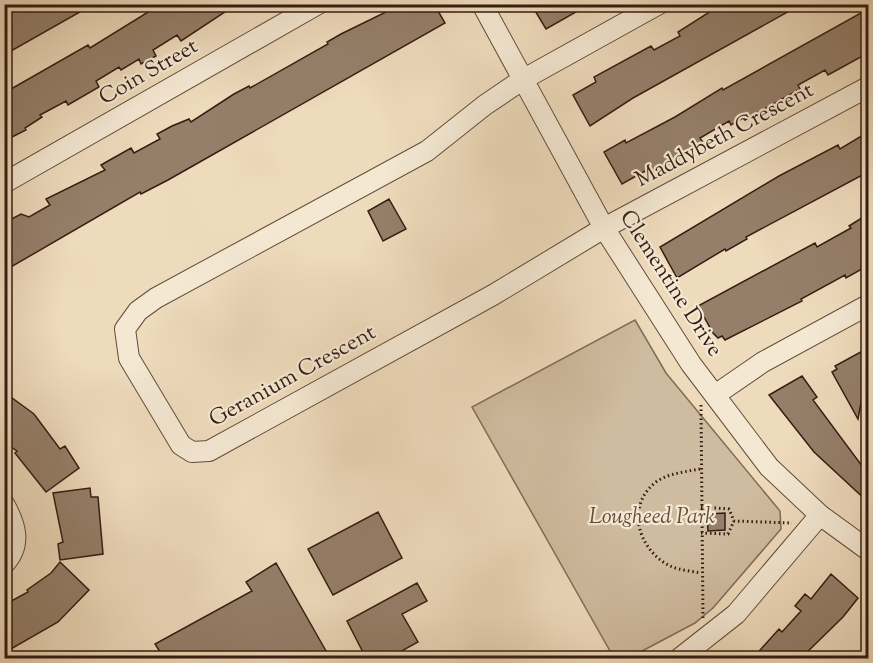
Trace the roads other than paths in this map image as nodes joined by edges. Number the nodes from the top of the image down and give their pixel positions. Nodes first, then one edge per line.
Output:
1 (318, 4) edge
2 (482, 4) edge
3 (659, 4) edge
4 (522, 80) junction
5 (868, 87) edge
6 (4, 183) edge
7 (604, 228) junction
8 (868, 305) edge
9 (715, 395) junction
10 (4, 504) edge
11 (820, 515) junction
12 (868, 550) edge
13 (4, 564) edge
14 (680, 658) edge

1 - 6 street, Coin Street
2 - 4 street, Clementine Drive
3 - 4 street
4 - 7 street, Clementine Drive
4 - 7 street, Geranium Crescent
5 - 7 street, Maddybeth Crescent
7 - 9 street, Clementine Drive
8 - 9 street
9 - 11 street, Clementine Drive
10 - 13 street
11 - 12 street, Clementine Drive
11 - 14 street

